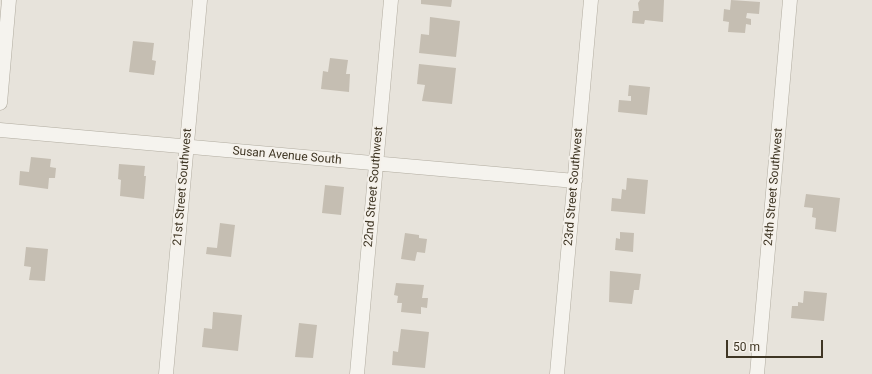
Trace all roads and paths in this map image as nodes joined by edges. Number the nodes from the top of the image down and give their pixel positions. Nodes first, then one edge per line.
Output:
1 (9, 0) edge
2 (200, 0) edge
3 (391, 0) edge
4 (591, 0) edge
5 (790, 0) edge
6 (0, 103) edge
7 (0, 130) edge
8 (187, 147) junction
9 (377, 164) junction
10 (575, 181) junction
11 (166, 374) edge
12 (357, 374) edge
13 (557, 374) edge
14 (757, 374) edge

1 - 6 street
2 - 8 street, 21st Street Southwest
3 - 9 street, 22nd Street Southwest
4 - 10 street, 23rd Street Southwest
5 - 14 street, 24th Street Southwest
7 - 8 street, Susan Avenue South
8 - 9 street, Susan Avenue South
8 - 11 street, 21st Street Southwest
9 - 10 street, Susan Avenue South
9 - 12 street, 22nd Street Southwest
10 - 13 street, 23rd Street Southwest

